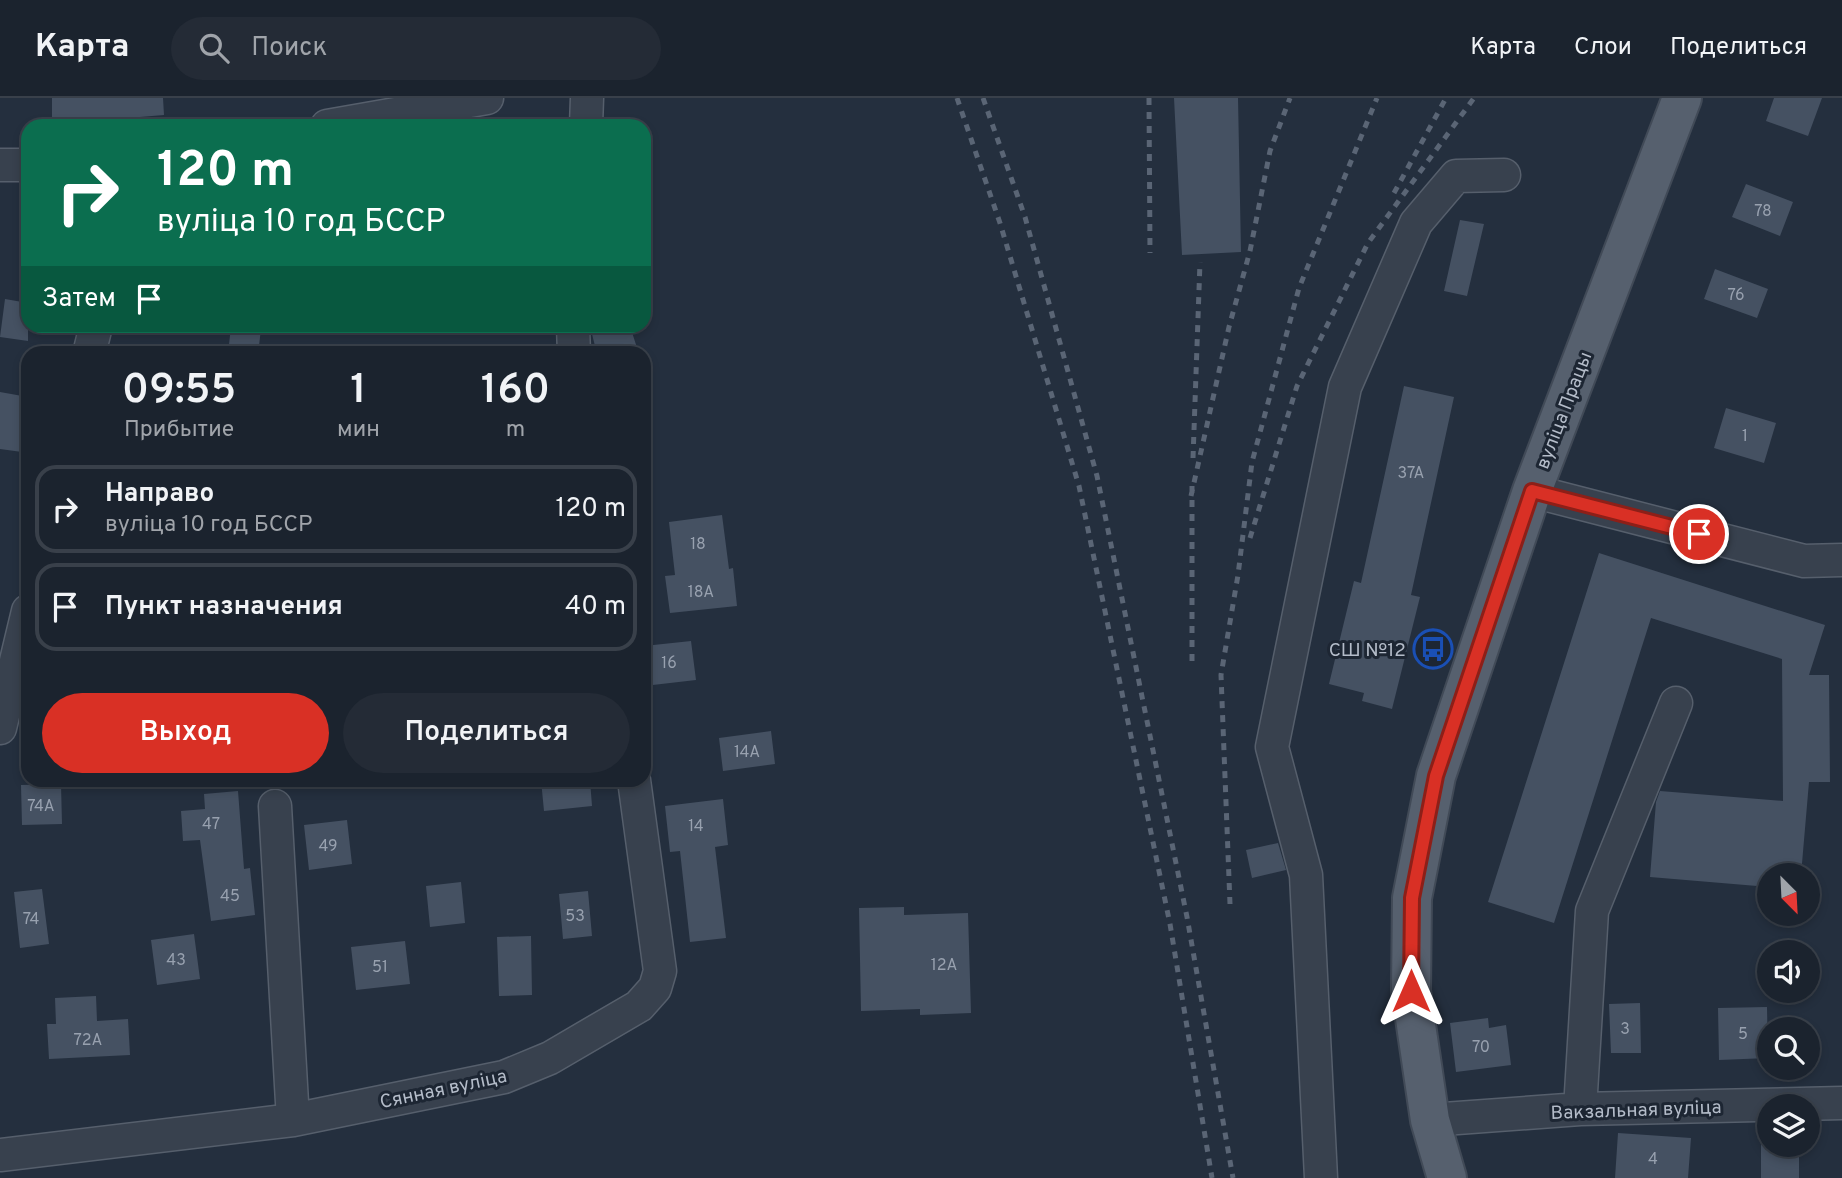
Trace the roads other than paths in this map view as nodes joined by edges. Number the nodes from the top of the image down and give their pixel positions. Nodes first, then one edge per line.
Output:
1 (487, 98) edge
2 (587, 98) edge
3 (1682, 98) edge
4 (369, 107) edge
5 (342, 119) edge
6 (586, 119) edge
7 (0, 165) edge
8 (21, 165) edge
9 (1504, 175) dead end
10 (1532, 491) junction
11 (1842, 560) edge
12 (21, 640) edge
13 (1676, 703) dead end
14 (0, 728) edge
15 (635, 787) edge
16 (275, 806) dead end
17 (1842, 1103) edge
18 (1580, 1109) junction
19 (293, 1120) junction
20 (1430, 1120) junction
21 (0, 1155) edge
22 (1321, 1178) edge
23 (1447, 1178) edge

1 - 4 street
2 - 6 street
3 - 10 main road, вуліца Працы
4 - 5 street
7 - 8 street
9 - 22 street
10 - 11 street
10 - 20 main road, вуліца Працы
12 - 14 street
13 - 18 street
15 - 19 street, Сянная вуліца
16 - 19 street
17 - 18 street, Вакзальная вуліца
18 - 20 street, Вакзальная вуліца
19 - 21 street, Сянная вуліца
20 - 23 main road, вуліца Працы

